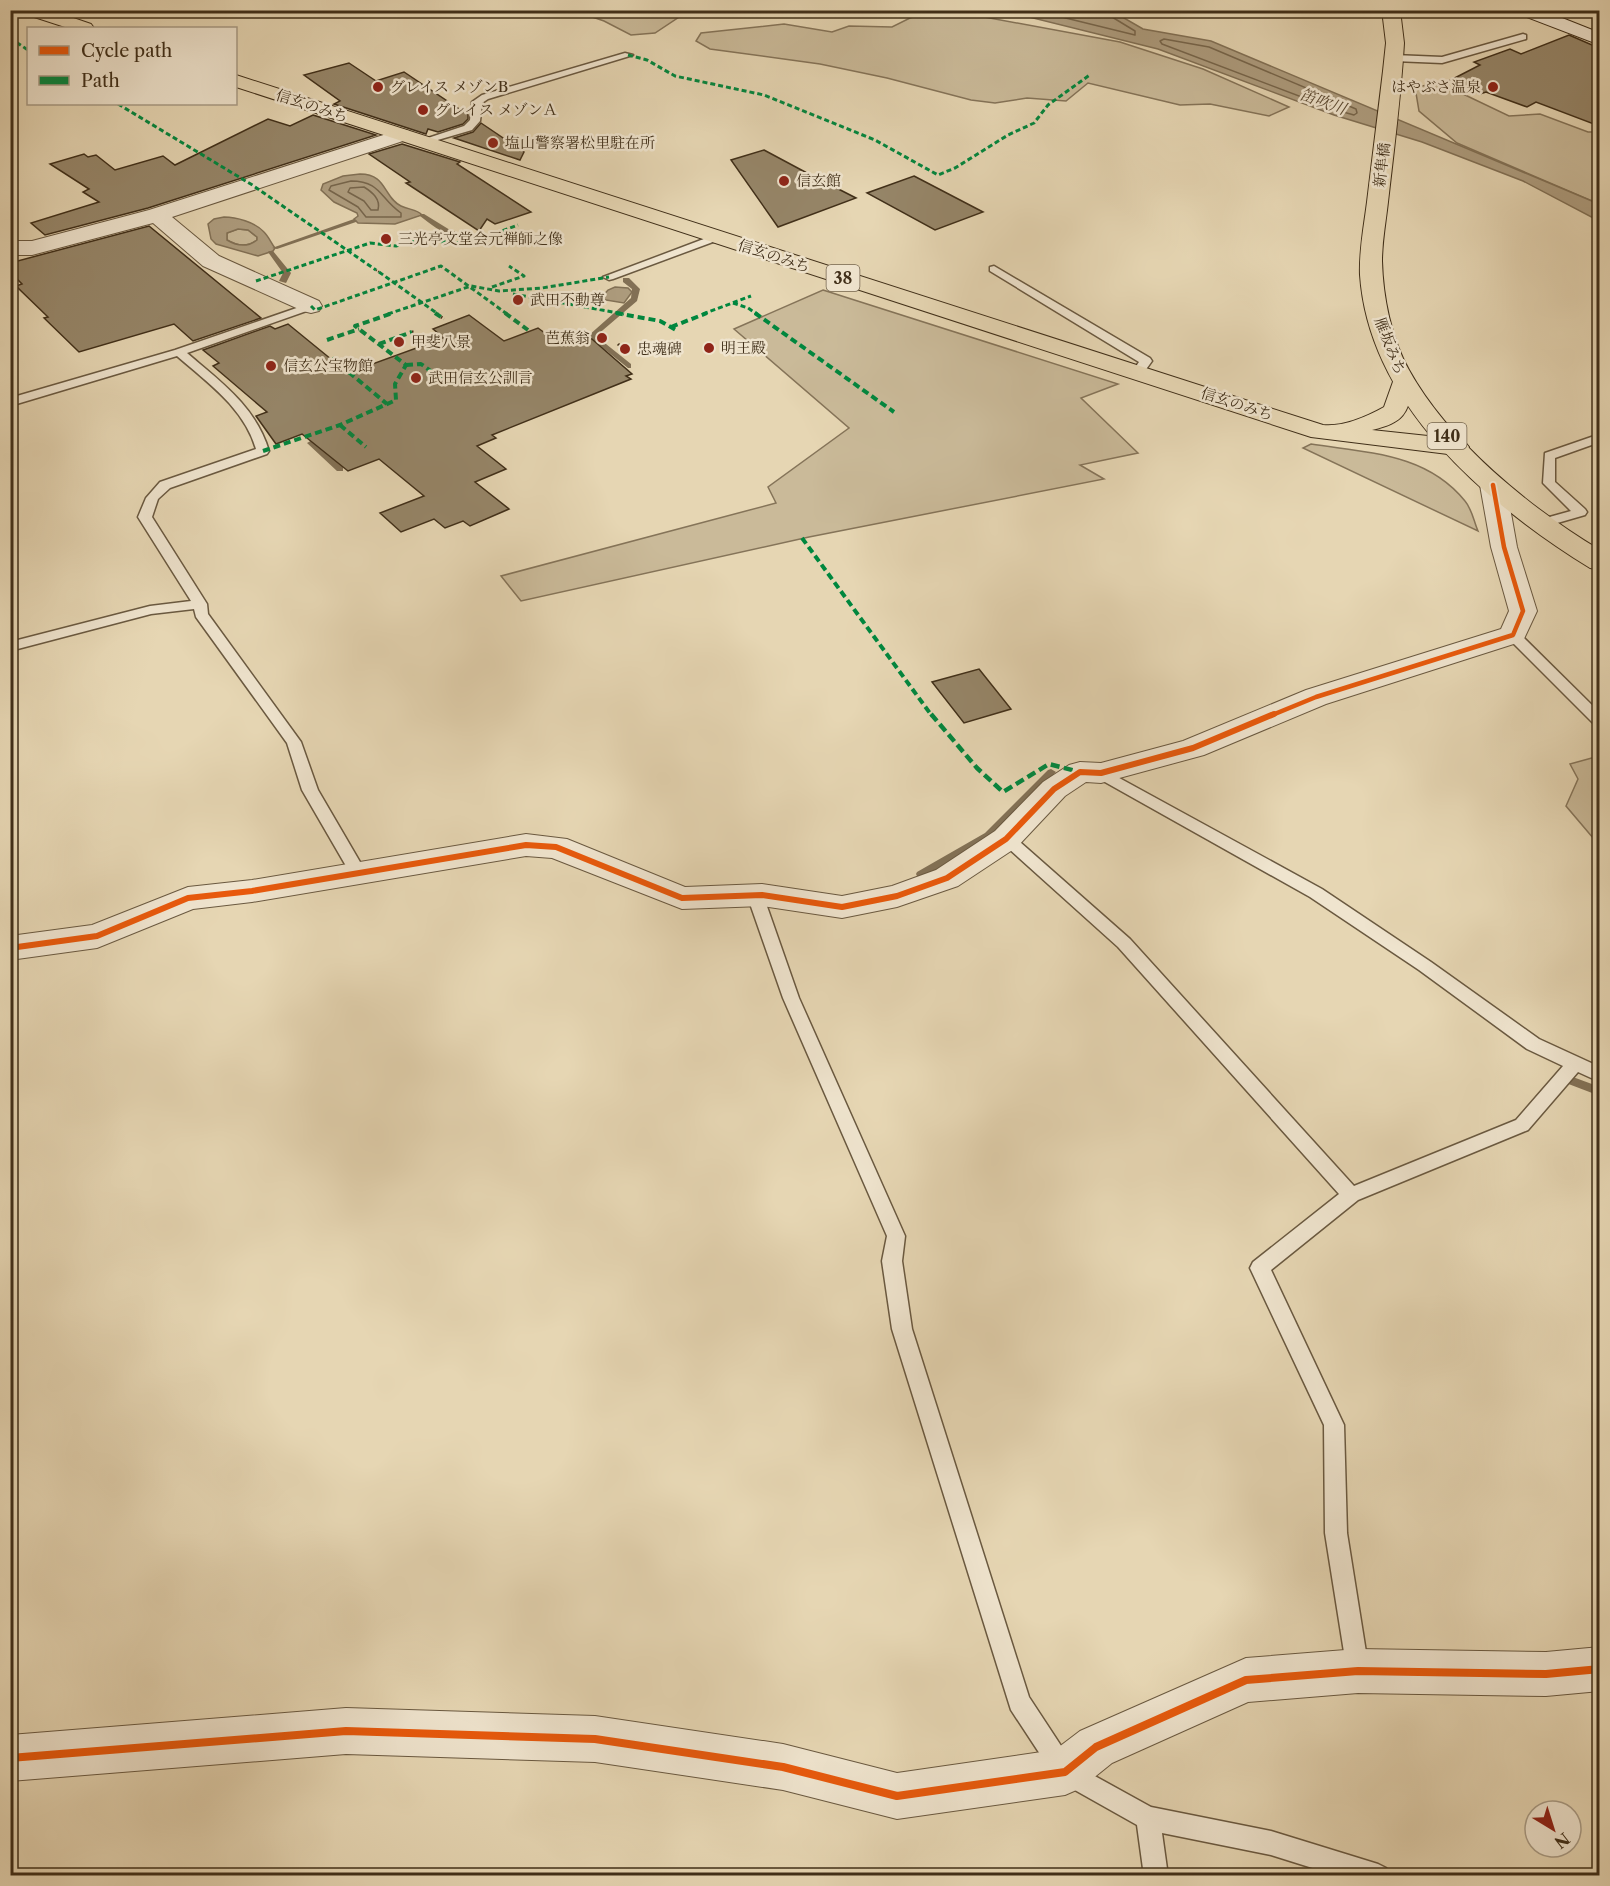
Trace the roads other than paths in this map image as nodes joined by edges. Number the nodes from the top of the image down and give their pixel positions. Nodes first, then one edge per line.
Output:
1 (31, 10) edge
2 (91, 10) edge
3 (1391, 10) edge
4 (1524, 10) edge
5 (53, 18) junction
6 (82, 27) edge
7 (1523, 37) dead end
8 (1599, 40) edge
9 (628, 55) dead end
10 (1394, 65) junction
11 (237, 81) edge
12 (402, 135) junction
13 (424, 141) junction
14 (157, 215) junction
15 (717, 237) junction
16 (10, 248) edge
17 (1371, 258) joint
18 (994, 269) dead end
19 (609, 277) dead end
20 (311, 306) joint
21 (179, 352) junction
22 (1138, 372) junction
23 (1403, 381) junction
24 (10, 402) edge
25 (1320, 432) junction
26 (1599, 438) edge
27 (1456, 447) junction
28 (1493, 485) junction
29 (1540, 524) junction
30 (1599, 562) edge
31 (200, 604) junction
32 (1513, 635) junction
33 (10, 647) edge
34 (1599, 722) edge
35 (1101, 773) junction
36 (1006, 839) junction
37 (359, 874) junction
38 (755, 896) junction
39 (10, 948) edge
40 (1574, 1065) junction
41 (1599, 1075) edge
42 (1351, 1195) junction
43 (1599, 1670) edge
44 (1358, 1671) junction
45 (10, 1758) edge
46 (1065, 1772) junction
47 (1148, 1818) junction
48 (1156, 1875) edge
49 (1378, 1875) edge

1 - 5 main road
2 - 5 lane
3 - 10 main road, 140
4 - 8 street
5 - 6 main road
7 - 10 lane
9 - 13 lane
10 - 17 main road, 新隼橋 / 140
11 - 12 main road, 信玄のみち / 38
12 - 13 main road, 信玄のみち / 38
12 - 14 street
13 - 15 main road, 信玄のみち / 38
14 - 16 street
14 - 20 street
15 - 19 lane
15 - 22 main road, 信玄のみち / 38
17 - 23 main road, 雁坂みち / 140
18 - 22 lane
20 - 21 lane
21 - 24 lane
21 - 31 lane
22 - 25 main road, 信玄のみち / 38
23 - 25 main road
23 - 27 main road, 雁坂みち / 140
25 - 27 main road, 信玄のみち / 38
26 - 29 lane
27 - 28 main road, 雁坂みち / 140
28 - 29 main road, 雁坂みち / 140
28 - 32 street
29 - 30 main road, 雁坂みち / 140
31 - 33 lane
31 - 37 lane
32 - 34 lane
32 - 35 street
35 - 36 street
35 - 40 lane
36 - 38 street
36 - 42 lane
37 - 38 street
37 - 39 street
38 - 46 lane
40 - 41 lane
40 - 42 lane
42 - 44 lane
43 - 44 street
44 - 46 street
45 - 46 street
46 - 47 lane
47 - 48 lane
47 - 49 lane

